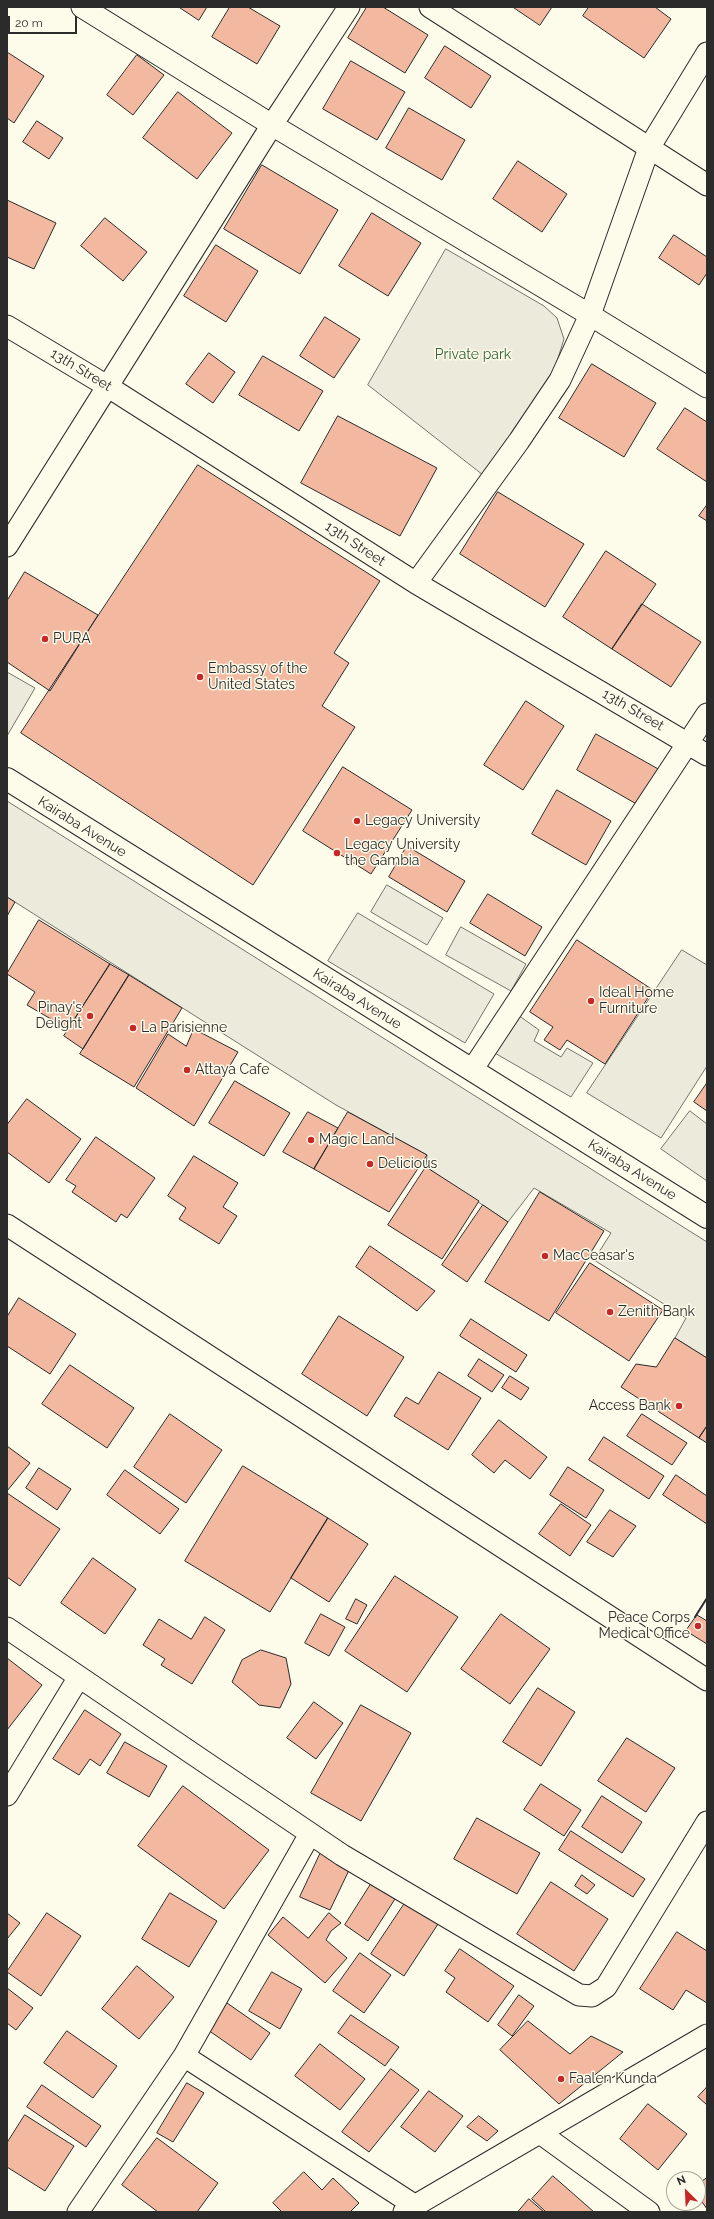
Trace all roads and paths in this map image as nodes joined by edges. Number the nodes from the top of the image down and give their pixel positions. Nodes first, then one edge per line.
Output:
1 (82, 7) edge
2 (349, 7) edge
3 (430, 7) edge
4 (707, 52) edge
5 (272, 125) junction
6 (649, 148) junction
7 (707, 185) edge
8 (590, 315) junction
9 (7, 326) edge
10 (107, 386) junction
11 (707, 387) edge
12 (7, 546) edge
13 (416, 583) junction
14 (707, 714) edge
15 (688, 743) junction
16 (707, 755) edge
17 (7, 779) edge
18 (472, 1070) junction
19 (707, 1217) edge
20 (7, 1226) edge
21 (7, 1628) edge
22 (79, 1677) junction
23 (707, 1680) edge
24 (7, 1795) edge
25 (707, 1822) edge
26 (310, 1834) junction
27 (707, 2036) edge
28 (184, 2056) junction
29 (540, 2133) junction
30 (409, 2209) edge
31 (78, 2212) edge
32 (649, 2212) edge

1 - 5 street
2 - 5 street
3 - 6 street
4 - 6 street
5 - 8 street
5 - 10 street
6 - 7 street
6 - 8 street
8 - 11 street
8 - 13 street
9 - 10 street, 13th Street
10 - 12 street
10 - 13 street, 13th Street
13 - 15 street, 13th Street
14 - 15 street
15 - 16 street, 13th Street
15 - 18 street
17 - 18 street, Kairaba Avenue
18 - 19 street, Kairaba Avenue
20 - 23 street
21 - 22 street
22 - 24 street
22 - 26 street
25 - 26 street
26 - 28 street
27 - 29 street
28 - 30 street
28 - 31 street
29 - 30 street
29 - 32 street

